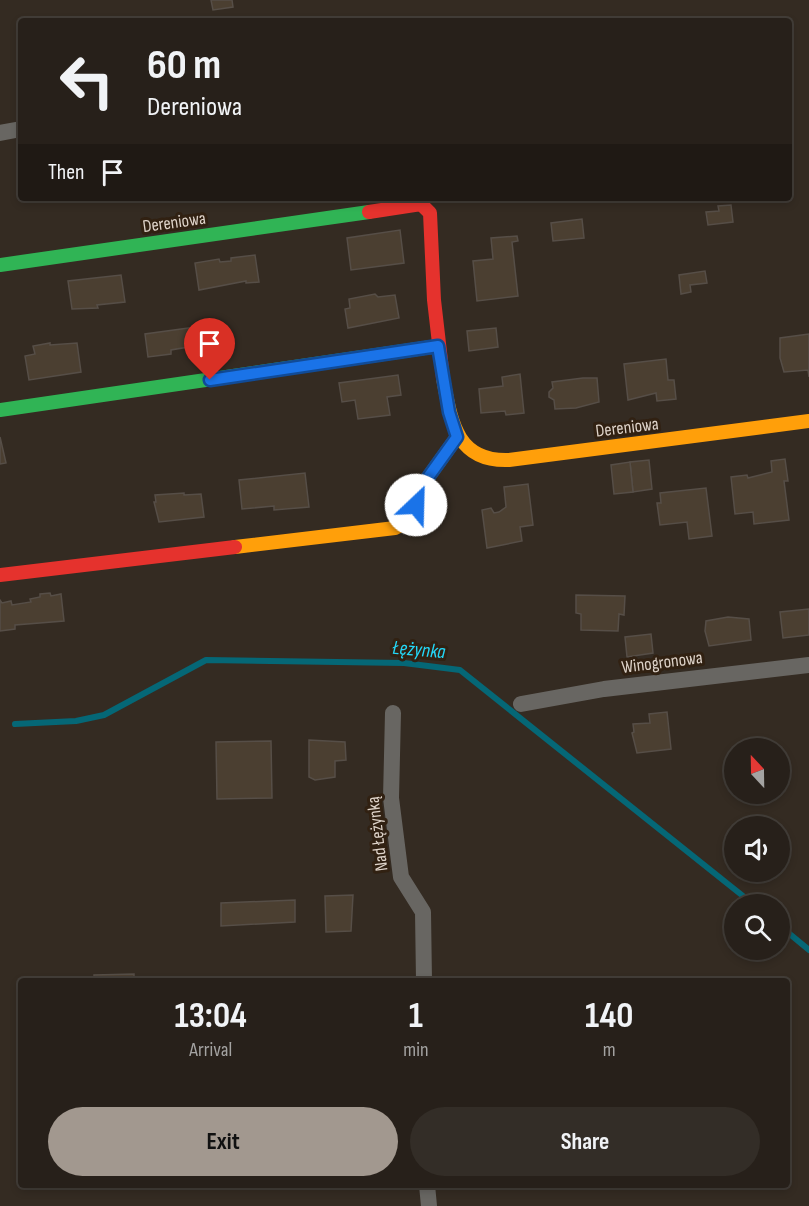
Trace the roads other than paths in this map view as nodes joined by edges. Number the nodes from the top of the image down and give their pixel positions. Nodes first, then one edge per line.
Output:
1 (18, 130) edge
2 (0, 133) edge
3 (429, 206) edge
4 (0, 265) edge
5 (438, 346) junction
6 (0, 411) edge
7 (809, 422) edge
8 (457, 437) junction
9 (0, 575) edge
10 (809, 665) edge
11 (521, 704) dead end
12 (393, 713) dead end
13 (424, 978) edge
14 (427, 1188) edge
15 (429, 1206) edge

1 - 2 street
3 - 4 street, Dereniowa
3 - 5 street, Dereniowa
5 - 6 street
5 - 8 street, Dereniowa
7 - 8 street, Dereniowa
8 - 9 street
10 - 11 street, Winogronowa
12 - 13 street, Nad Łężynką
14 - 15 street

